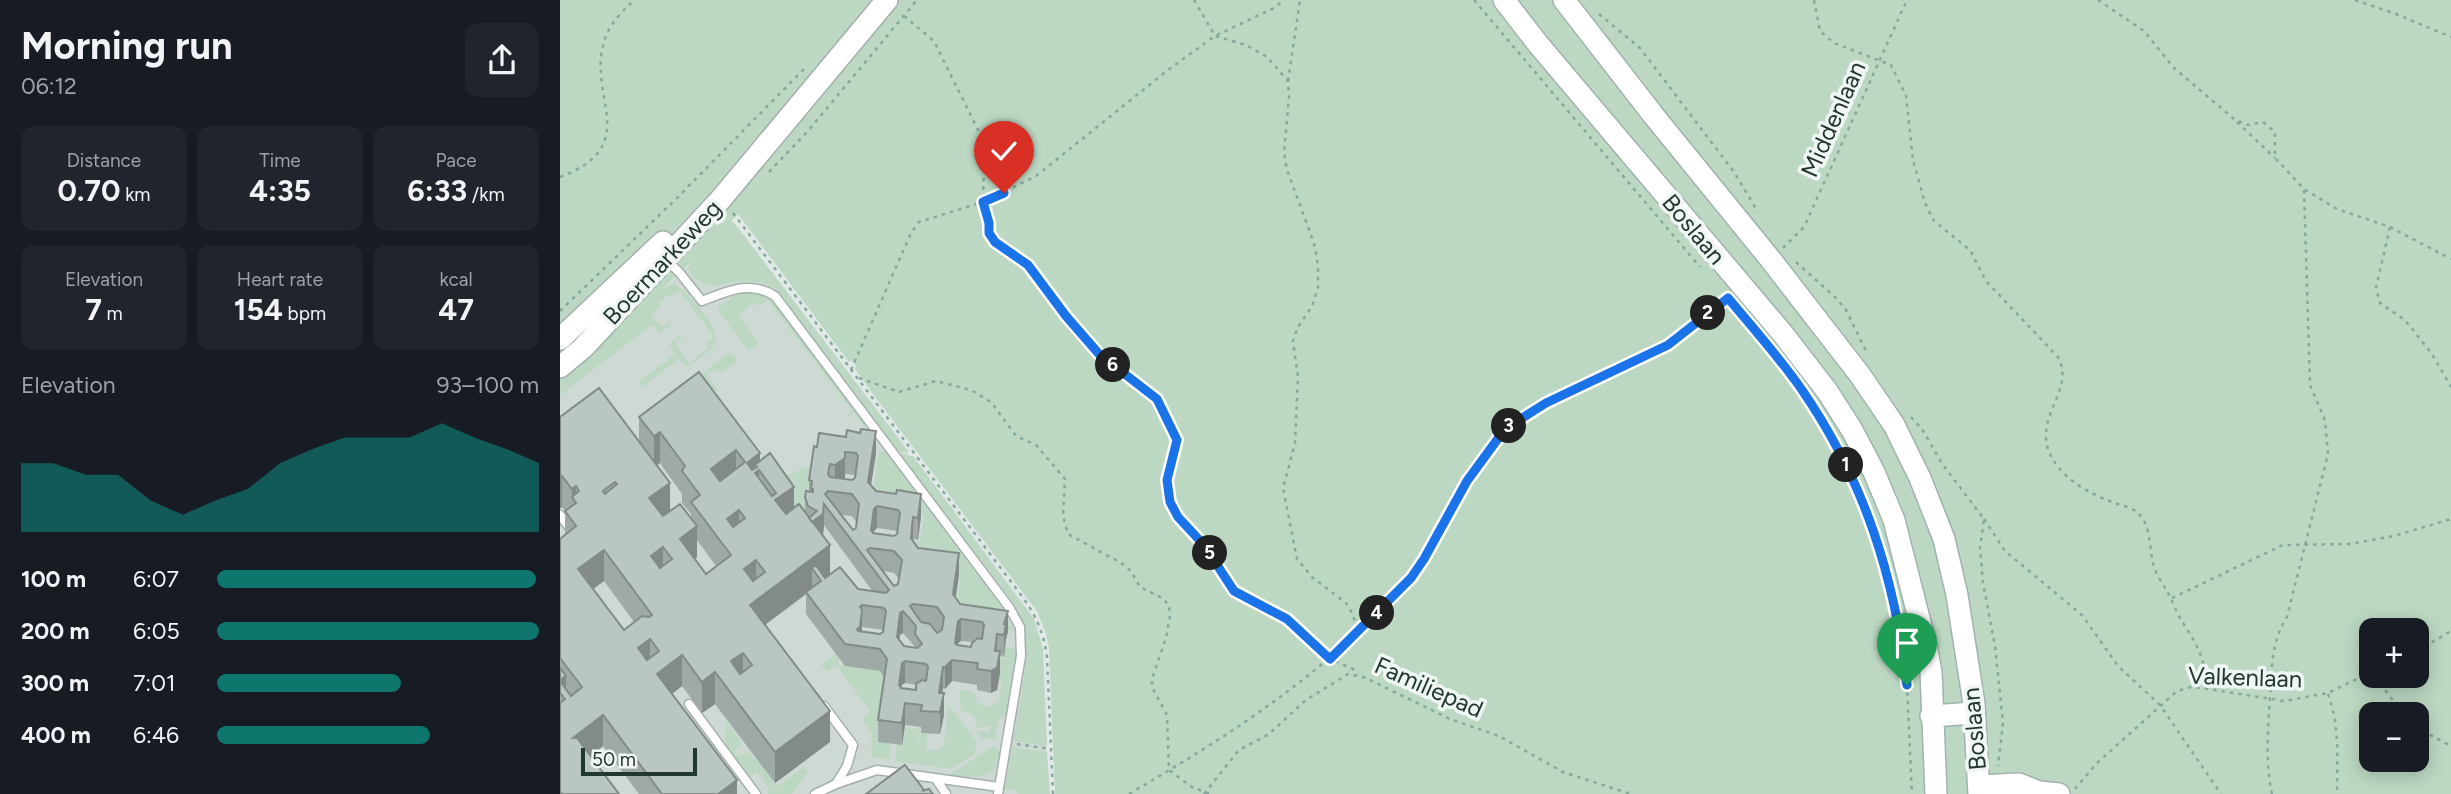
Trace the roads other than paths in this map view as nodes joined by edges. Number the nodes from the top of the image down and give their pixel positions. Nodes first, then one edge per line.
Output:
1 (887, 0) edge
2 (1504, 0) edge
3 (1564, 0) edge
4 (660, 255) junction
5 (560, 339) edge
6 (560, 367) edge
7 (560, 515) edge
8 (569, 527) edge
9 (815, 694) edge
10 (690, 704) dead end
11 (1974, 713) junction
12 (1931, 716) junction
13 (936, 779) junction
14 (836, 784) junction
15 (1979, 790) edge
16 (998, 791) edge
17 (2045, 793) edge
18 (756, 794) edge
19 (815, 794) edge
20 (946, 794) edge
21 (1936, 794) edge

1 - 4 main road, Boermarkeweg
2 - 12 main road, Boslaan
3 - 11 main road, Boslaan
4 - 5 main road, Boermarkeweg
4 - 6 main road, Boermarkeweg
4 - 16 lane
7 - 8 lane
9 - 14 lane
10 - 18 lane
11 - 12 main road
11 - 15 main road, Boslaan
12 - 21 main road, Boslaan
13 - 14 lane
13 - 16 lane
13 - 20 lane
14 - 19 lane
15 - 17 main road, Boslaan

